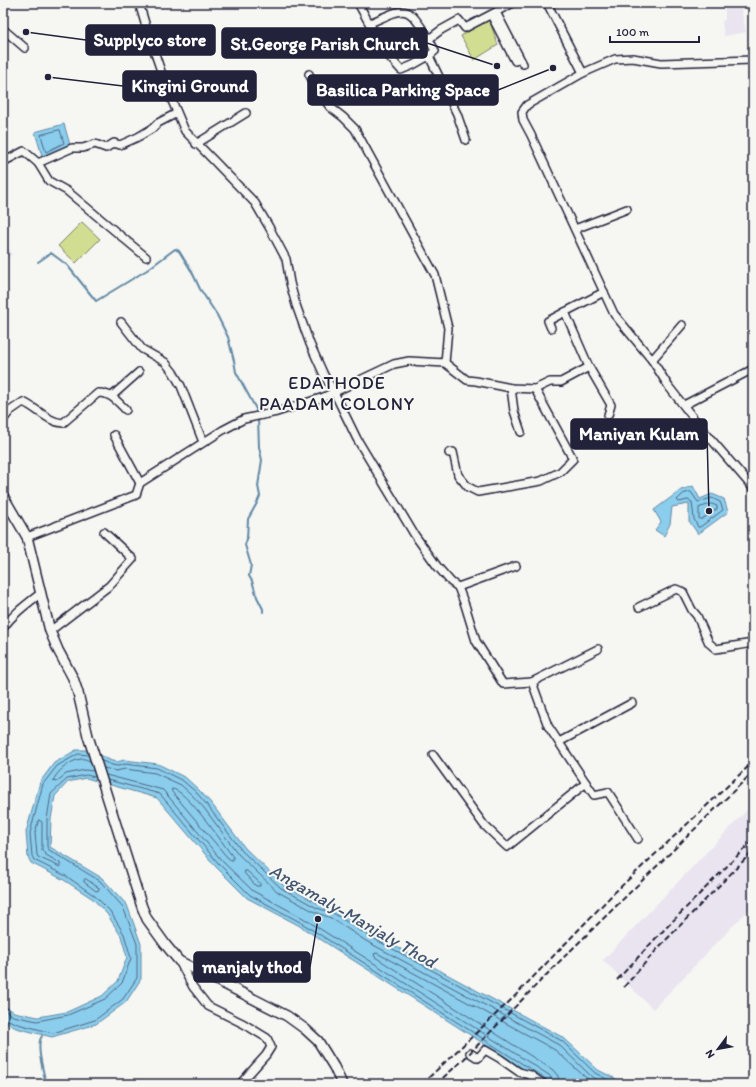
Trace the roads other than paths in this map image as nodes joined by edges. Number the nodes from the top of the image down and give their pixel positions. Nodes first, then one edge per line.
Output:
1 (139, 3) edge
2 (358, 3) edge
3 (514, 3) edge
4 (547, 3) edge
5 (494, 13) junction
6 (370, 23) junction
7 (3, 30) edge
8 (429, 39) junction
9 (25, 48) dead end
10 (429, 56) junction
11 (753, 60) edge
12 (515, 61) dead end
13 (523, 64) dead end
14 (582, 73) junction
15 (309, 74) dead end
16 (177, 113) junction
17 (246, 113) dead end
18 (466, 140) dead end
19 (196, 144) junction
20 (3, 162) edge
21 (38, 163) junction
22 (627, 209) dead end
23 (575, 229) junction
24 (146, 257) dead end
25 (604, 292) junction
26 (565, 312) junction
27 (121, 322) dead end
28 (682, 324) dead end
29 (550, 328) dead end
30 (652, 360) junction
31 (445, 362) junction
32 (589, 367) junction
33 (753, 369) edge
34 (139, 372) dead end
35 (511, 388) junction
36 (535, 389) junction
37 (334, 392) junction
38 (112, 396) junction
39 (684, 406) junction
40 (126, 410) dead end
41 (608, 415) dead end
42 (3, 420) edge
43 (521, 432) dead end
44 (114, 435) dead end
45 (203, 442) junction
46 (449, 453) dead end
47 (140, 483) junction
48 (753, 488) edge
49 (3, 496) edge
50 (104, 532) dead end
51 (27, 537) junction
52 (516, 566) dead end
53 (458, 587) junction
54 (41, 593) junction
55 (639, 607) dead end
56 (3, 628) edge
57 (50, 631) junction
58 (753, 643) edge
59 (598, 649) dead end
60 (532, 682) junction
61 (632, 703) dead end
62 (559, 742) junction
63 (434, 755) dead end
64 (586, 783) junction
65 (638, 839) dead end
66 (179, 961) junction
67 (470, 1053) dead end
68 (240, 1084) edge
69 (342, 1084) edge
70 (543, 1084) edge

1 - 16 street
2 - 6 street
3 - 5 street
4 - 14 street
5 - 8 street
5 - 12 street
5 - 13 street
6 - 8 street
6 - 10 street
7 - 9 street
8 - 10 street
10 - 18 street
11 - 14 street
14 - 23 street
15 - 31 street
16 - 19 street
16 - 21 street
17 - 19 street
19 - 37 street
20 - 21 street
21 - 24 street
22 - 23 street
23 - 25 street
25 - 26 street
25 - 30 street
26 - 29 street
26 - 32 street
27 - 45 street
28 - 30 street
30 - 39 street
31 - 35 street
31 - 37 street
32 - 36 street
32 - 41 street
33 - 39 street
34 - 38 street
35 - 36 street
35 - 43 street
36 - 46 street
37 - 45 street
37 - 53 street
38 - 40 street
38 - 42 street
39 - 48 street
44 - 47 street
45 - 47 street
47 - 51 street
49 - 51 main road
50 - 57 street
51 - 54 main road
52 - 53 street
53 - 60 street
54 - 56 street
54 - 57 main road
55 - 58 street
57 - 66 main road
59 - 60 street
60 - 62 street
61 - 62 street
62 - 64 street
63 - 64 street
64 - 65 street
66 - 68 street
66 - 69 main road
67 - 70 street

